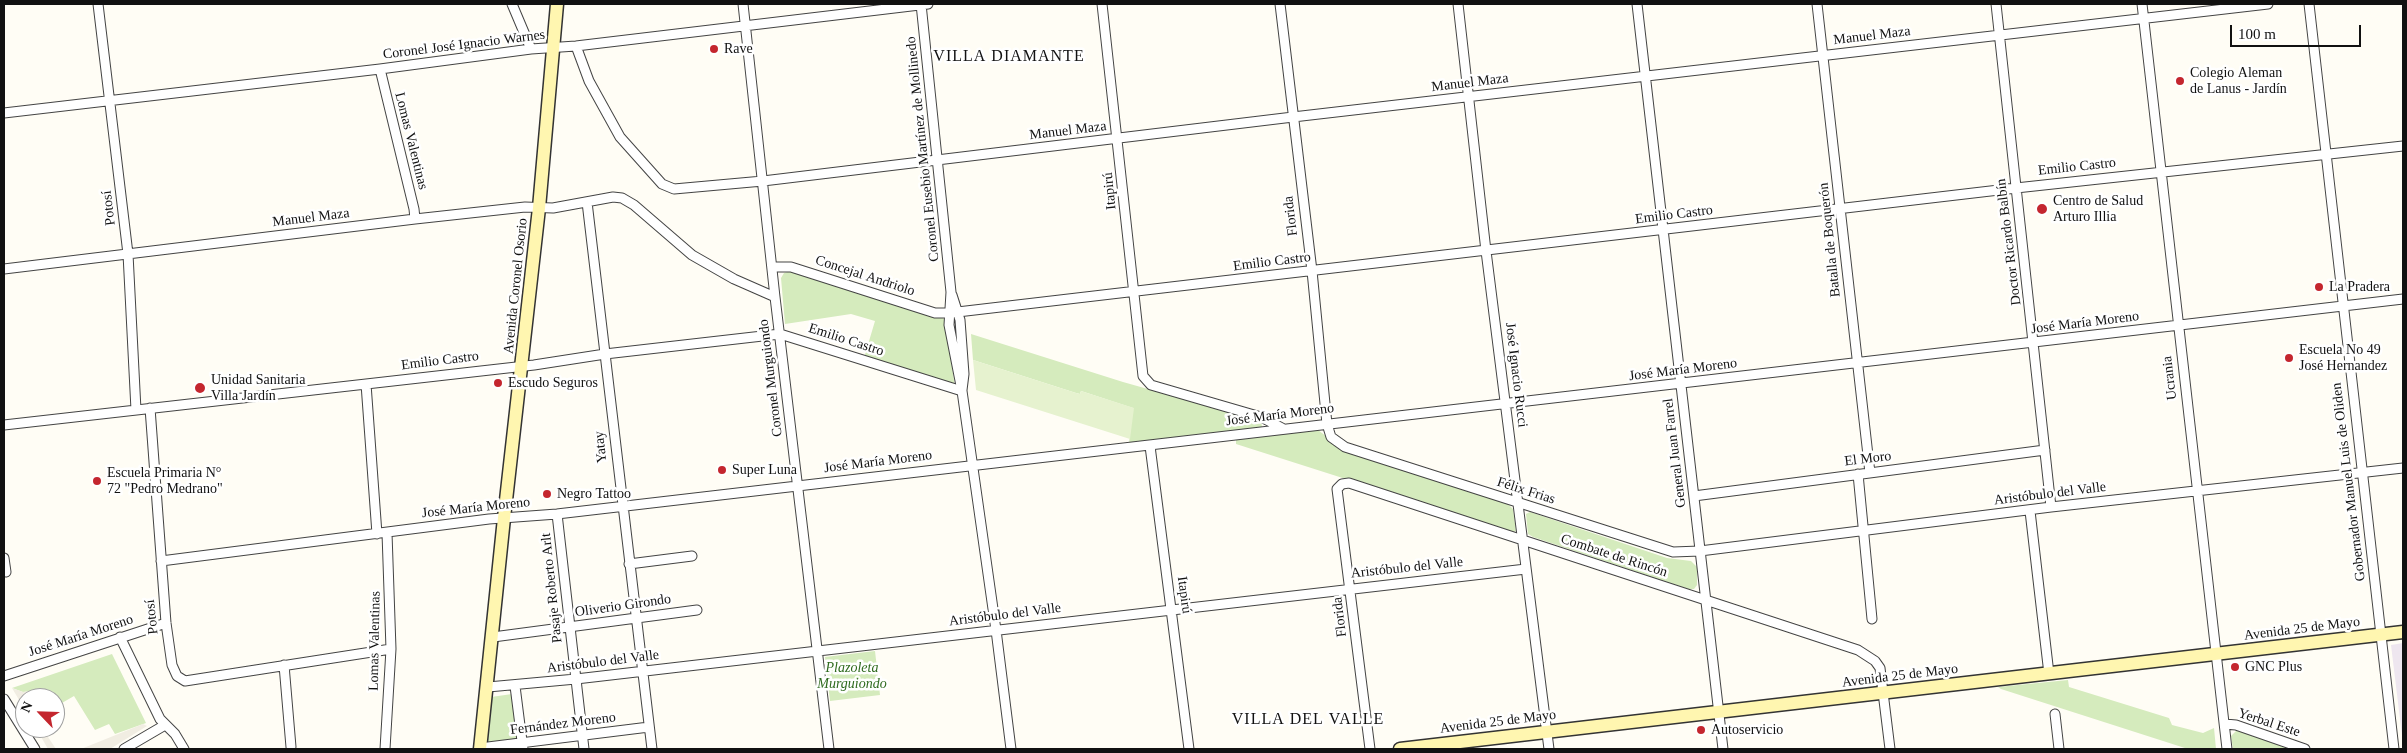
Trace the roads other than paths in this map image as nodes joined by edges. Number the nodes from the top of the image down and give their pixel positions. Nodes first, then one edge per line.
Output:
1 (98, 4) edge
2 (512, 4) edge
3 (557, 4) edge
4 (743, 4) edge
5 (924, 4) edge
6 (1102, 4) edge
7 (1280, 4) edge
8 (1458, 4) edge
9 (1637, 4) edge
10 (1817, 4) edge
11 (1996, 4) edge
12 (2142, 4) edge
13 (2268, 4) edge
14 (2309, 4) edge
15 (2144, 17) junction
16 (746, 26) junction
17 (2000, 35) junction
18 (576, 46) junction
19 (553, 47) junction
20 (531, 49) junction
21 (1824, 56) junction
22 (380, 69) junction
23 (1645, 76) junction
24 (1469, 98) junction
25 (109, 100) junction
26 (4, 113) edge
27 (1293, 117) junction
28 (1118, 138) junction
29 (2403, 146) edge
30 (2325, 155) junction
31 (938, 160) junction
32 (2160, 172) junction
33 (763, 181) junction
34 (2016, 188) junction
35 (586, 202) junction
36 (539, 208) junction
37 (1841, 209) junction
38 (415, 219) junction
39 (1663, 230) junction
40 (1486, 251) junction
41 (128, 254) junction
42 (772, 267) junction
43 (4, 269) edge
44 (1312, 271) junction
45 (1135, 293) junction
46 (775, 297) junction
47 (2403, 299) edge
48 (2343, 307) junction
49 (954, 313) junction
50 (2178, 325) junction
51 (780, 334) junction
52 (2034, 343) junction
53 (605, 354) junction
54 (1857, 363) junction
55 (522, 366) junction
56 (366, 384) junction
57 (1681, 384) junction
58 (962, 391) junction
59 (1505, 404) junction
60 (150, 408) junction
61 (136, 410) junction
62 (1327, 424) junction
63 (4, 425) edge
64 (1282, 428) junction
65 (1150, 446) junction
66 (1345, 447) joint
67 (2045, 450) junction
68 (971, 465) junction
69 (2403, 468) edge
70 (1870, 473) junction
71 (2362, 473) junction
72 (1858, 474) junction
73 (798, 484) junction
74 (1342, 484) joint
75 (2198, 492) junction
76 (1694, 496) junction
77 (1518, 502) junction
78 (621, 506) junction
79 (2051, 508) junction
80 (2030, 510) junction
81 (558, 514) junction
82 (504, 518) junction
83 (1864, 531) junction
84 (387, 532) junction
85 (377, 534) junction
86 (1522, 540) junction
87 (1700, 551) junction
88 (692, 556) dead end
89 (4, 558) edge
90 (161, 560) junction
91 (629, 564) junction
92 (1526, 569) junction
93 (6, 572) dead end
94 (1351, 588) junction
95 (1707, 601) junction
96 (697, 610) dead end
97 (1172, 610) junction
98 (636, 618) junction
99 (1872, 619) dead end
100 (166, 622) junction
101 (570, 627) junction
102 (996, 630) junction
103 (2403, 632) edge
104 (2381, 634) junction
105 (120, 637) junction
106 (493, 637) junction
107 (391, 649) junction
108 (818, 651) junction
109 (2217, 655) junction
110 (284, 665) junction
111 (643, 671) junction
112 (2049, 674) junction
113 (4, 676) edge
114 (576, 679) junction
115 (515, 686) junction
116 (488, 687) junction
117 (1884, 693) junction
118 (4, 698) edge
119 (1718, 712) junction
120 (2055, 714) dead end
121 (2225, 724) junction
122 (165, 725) junction
123 (649, 727) junction
124 (1546, 732) junction
125 (582, 736) junction
126 (523, 746) edge
127 (291, 747) dead end
128 (480, 748) edge
129 (35, 749) edge
130 (124, 749) edge
131 (184, 749) edge
132 (385, 749) edge
133 (584, 749) edge
134 (652, 749) edge
135 (830, 749) edge
136 (1011, 749) edge
137 (1189, 749) edge
138 (1370, 749) edge
139 (1400, 749) edge
140 (1549, 749) edge
141 (1723, 749) edge
142 (1890, 749) edge
143 (2059, 749) edge
144 (2227, 749) edge
145 (2305, 749) edge
146 (2394, 749) edge

1 - 25 street, Potosí
2 - 20 street
3 - 19 main road, Avenida Coronel Osorio
4 - 16 street, Coronel Murguiondo
5 - 16 street, Coronel José Ignacio Warnes
5 - 31 street, Coronel Eusebio Martínez de Mollinedo
6 - 28 street, Itapirú
7 - 27 street, Florida
8 - 24 street, José Ignacio Rucci
9 - 23 street, General Juan Farrel
10 - 21 street, Batalla de Boquerón
11 - 17 street, Doctor Ricardo Balbín
12 - 15 street, Ucrania
13 - 15 street, Manuel Maza
14 - 30 street, Gobernador Manuel Luis de Oliden
15 - 17 street, Manuel Maza
15 - 32 street, Ucrania
16 - 18 street, Coronel José Ignacio Warnes
16 - 33 street, Coronel Murguiondo
17 - 21 street, Manuel Maza
17 - 34 street, Doctor Ricardo Balbín
18 - 19 street, Coronel José Ignacio Warnes
18 - 33 street, Manuel Maza
19 - 20 street, Coronel José Ignacio Warnes
19 - 36 main road, Avenida Coronel Osorio
20 - 22 street, Coronel José Ignacio Warnes
21 - 23 street, Manuel Maza
21 - 37 street, Batalla de Boquerón
22 - 25 street, Coronel José Ignacio Warnes
22 - 38 street, Lomas Valentinas
23 - 24 street, Manuel Maza
23 - 39 street, General Juan Farrel
24 - 27 street, Manuel Maza
24 - 40 street, José Ignacio Rucci
25 - 26 street, Coronel José Ignacio Warnes
25 - 41 street, Potosí
27 - 28 street, Manuel Maza
27 - 44 street, Florida
28 - 31 street, Manuel Maza
28 - 45 street, Itapirú
29 - 30 street, Emilio Castro
30 - 32 street, Emilio Castro
30 - 48 street, Gobernador Manuel Luis de Oliden
31 - 33 street, Manuel Maza
31 - 49 street, Coronel Eusebio Martínez de Mollinedo
32 - 34 street, Emilio Castro
32 - 50 street, Ucrania
33 - 42 street, Coronel Murguiondo
34 - 37 street, Emilio Castro
34 - 52 street, Doctor Ricardo Balbín
35 - 36 street, Manuel Maza
35 - 46 street, Manuel Maza
35 - 53 street, Yatay
36 - 38 street, Manuel Maza
36 - 55 main road, Avenida Coronel Osorio
37 - 39 street, Emilio Castro
37 - 54 street, Batalla de Boquerón
38 - 41 street, Manuel Maza
39 - 40 street, Emilio Castro
39 - 57 street, General Juan Farrel
40 - 44 street, Emilio Castro
40 - 59 street, José Ignacio Rucci
41 - 43 street, Manuel Maza
41 - 61 street, Potosí
42 - 46 street, Coronel Murguiondo
42 - 49 street, Concejal Andriolo
44 - 45 street, Emilio Castro
44 - 62 street, Florida
45 - 49 street, Emilio Castro
45 - 64 street, Itapirú
46 - 51 street, Coronel Murguiondo
47 - 48 street, José María Moreno
48 - 50 street, José María Moreno
48 - 71 street, Gobernador Manuel Luis de Oliden
49 - 58 street, Coronel Eusebio Martínez de Mollinedo
50 - 52 street, José María Moreno
50 - 75 street, Ucrania
51 - 53 street, Emilio Castro
51 - 58 street, Emilio Castro
51 - 73 street, Coronel Murguiondo
52 - 54 street, José María Moreno
52 - 67 street, Doctor Ricardo Balbín
53 - 55 street, Emilio Castro
53 - 78 street, Yatay
54 - 57 street, José María Moreno
54 - 70 street, Batalla de Boquerón
55 - 56 street, Emilio Castro
55 - 82 main road, Avenida Coronel Osorio
56 - 60 street, Emilio Castro
56 - 85 street
57 - 59 street, José María Moreno
57 - 76 street, General Juan Farrel
58 - 68 street, Coronel Eusebio Martínez de Mollinedo
59 - 62 street, José María Moreno
59 - 77 street, José Ignacio Rucci
60 - 61 street, Emilio Castro
60 - 90 street, Potosí
61 - 63 street, Emilio Castro
62 - 64 street, José María Moreno
62 - 66 street, Florida
64 - 65 street, José María Moreno
65 - 68 street, José María Moreno
65 - 97 street, Itapirú
66 - 77 street, Félix Frias
67 - 70 street, El Moro
67 - 79 street, Doctor Ricardo Balbín
68 - 73 street, José María Moreno
68 - 102 street, Coronel Eusebio Martínez de Mollinedo
69 - 71 street, Aristóbulo del Valle
70 - 72 street, El Moro
71 - 75 street, Aristóbulo del Valle
71 - 104 street, Gobernador Manuel Luis de Oliden
72 - 76 street, El Moro
72 - 83 street
73 - 78 street, José María Moreno
73 - 108 street, Coronel Murguiondo
74 - 86 street, Combate de Rincón
74 - 94 street, Florida
75 - 79 street, Aristóbulo del Valle
75 - 109 street, Ucrania
76 - 87 street, General Juan Farrel
77 - 86 street, José Ignacio Rucci
77 - 87 street, Félix Frias
78 - 81 street, José María Moreno
78 - 91 street, Yatay
79 - 80 street, Aristóbulo del Valle
80 - 83 street, Aristóbulo del Valle
80 - 112 street
81 - 82 street, José María Moreno
81 - 101 street, Pasaje Roberto Arlt
82 - 84 street, José María Moreno
82 - 106 main road, Avenida Coronel Osorio
83 - 87 street, Aristóbulo del Valle
83 - 99 street
84 - 85 street, José María Moreno
84 - 107 street, Lomas Valentinas
85 - 90 street, José María Moreno
86 - 92 street, José Ignacio Rucci
86 - 95 street, Combate de Rincón
87 - 95 street, General Juan Farrel
88 - 91 street
89 - 93 street
90 - 100 street, Potosí
91 - 98 street, Yatay
92 - 94 street, Aristóbulo del Valle
92 - 124 street, José Ignacio Rucci
94 - 97 street, Aristóbulo del Valle
94 - 138 street, Florida
95 - 117 street, Combate de Rincón
95 - 119 street, General Juan Farrel
96 - 98 street, Oliverio Girondo
97 - 102 street, Aristóbulo del Valle
97 - 137 street, Itapirú
98 - 101 street, Oliverio Girondo
98 - 111 street, Yatay
100 - 105 street, José María Moreno
100 - 110 street, Potosí
101 - 106 street, Oliverio Girondo
101 - 114 street, Pasaje Roberto Arlt
102 - 108 street, Aristóbulo del Valle
102 - 136 street, Coronel Eusebio Martínez de Mollinedo
103 - 104 main road, Avenida 25 de Mayo
104 - 109 main road, Avenida 25 de Mayo
104 - 146 street, Gobernador Manuel Luis de Oliden
105 - 113 street, José María Moreno
105 - 122 street
106 - 116 main road, Avenida Coronel Osorio
107 - 110 street
107 - 132 street, Lomas Valentinas
108 - 111 street, Aristóbulo del Valle
108 - 135 street, Coronel Murguiondo
109 - 112 main road, Avenida 25 de Mayo
109 - 121 street, Ucrania
110 - 127 street
111 - 114 street, Aristóbulo del Valle
111 - 123 street, Yatay
112 - 117 main road, Avenida 25 de Mayo
114 - 115 street, Aristóbulo del Valle
114 - 125 street, Pasaje Roberto Arlt
115 - 116 street, Aristóbulo del Valle
115 - 126 street
116 - 128 main road, Avenida Coronel Osorio
117 - 119 main road, Avenida 25 de Mayo
117 - 142 street
118 - 129 street
119 - 124 main road, Avenida 25 de Mayo
119 - 141 street, General Juan Farrel
120 - 143 street
121 - 144 street, Ucrania
121 - 145 street, Yerbal Este
122 - 130 street
122 - 131 street
123 - 125 street, Fernández Moreno
123 - 134 street, Yatay
124 - 139 main road, Avenida 25 de Mayo
124 - 140 street, José Ignacio Rucci
125 - 126 street, Fernández Moreno
125 - 133 street, Pasaje Roberto Arlt
126 - 128 street, Fernández Moreno

